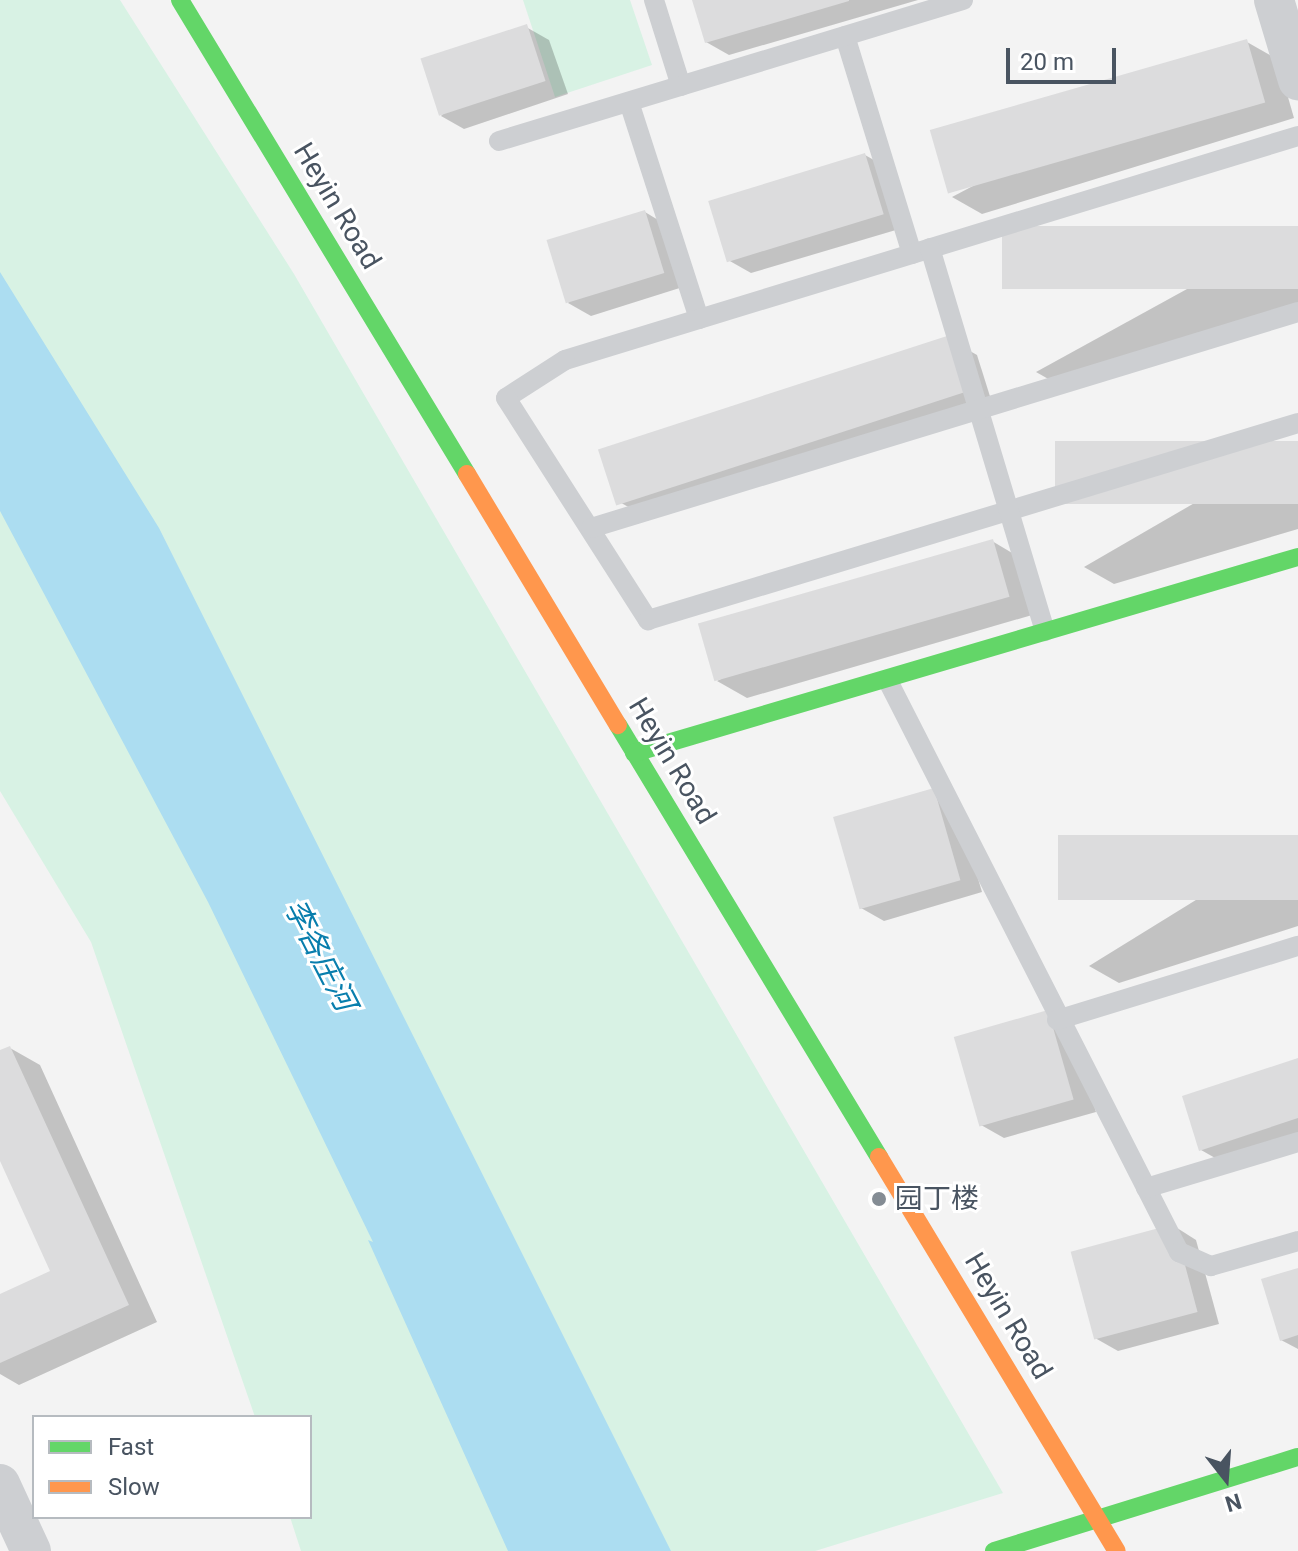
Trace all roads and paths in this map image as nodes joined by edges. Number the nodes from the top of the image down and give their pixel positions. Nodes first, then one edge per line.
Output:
1 (180, 0) edge
2 (654, 0) edge
3 (1274, 0) edge
4 (950, 2) edge
5 (845, 36) junction
6 (1298, 80) edge
7 (681, 86) junction
8 (629, 102) junction
9 (1298, 136) edge
10 (499, 141) dead end
11 (921, 251) junction
12 (1298, 312) edge
13 (699, 319) junction
14 (980, 409) junction
15 (1298, 423) edge
16 (1010, 511) junction
17 (591, 528) junction
18 (1298, 557) edge
19 (1045, 631) junction
20 (888, 681) junction
21 (634, 753) junction
22 (1298, 946) edge
23 (1057, 1020) junction
24 (1298, 1142) edge
25 (1146, 1188) junction
26 (1298, 1241) edge
27 (1298, 1457) edge
28 (0, 1484) edge
29 (1099, 1520) junction
30 (31, 1551) edge
31 (994, 1551) edge
32 (1117, 1551) edge

1 - 21 street, Heyin Road
2 - 7 lane
3 - 6 street
4 - 5 lane
5 - 7 lane
5 - 11 lane
7 - 8 lane
8 - 10 lane
8 - 13 lane
9 - 11 lane
11 - 13 lane
11 - 14 lane
12 - 14 lane
13 - 17 lane
14 - 16 lane
14 - 17 lane
15 - 16 lane
16 - 17 lane
16 - 19 lane
18 - 19 street
19 - 20 street
20 - 21 street
20 - 23 lane
21 - 29 street, Heyin Road
22 - 23 lane
23 - 25 lane
24 - 25 lane
25 - 26 lane
27 - 29 street
28 - 30 street
29 - 31 street
29 - 32 street, Heyin Road

